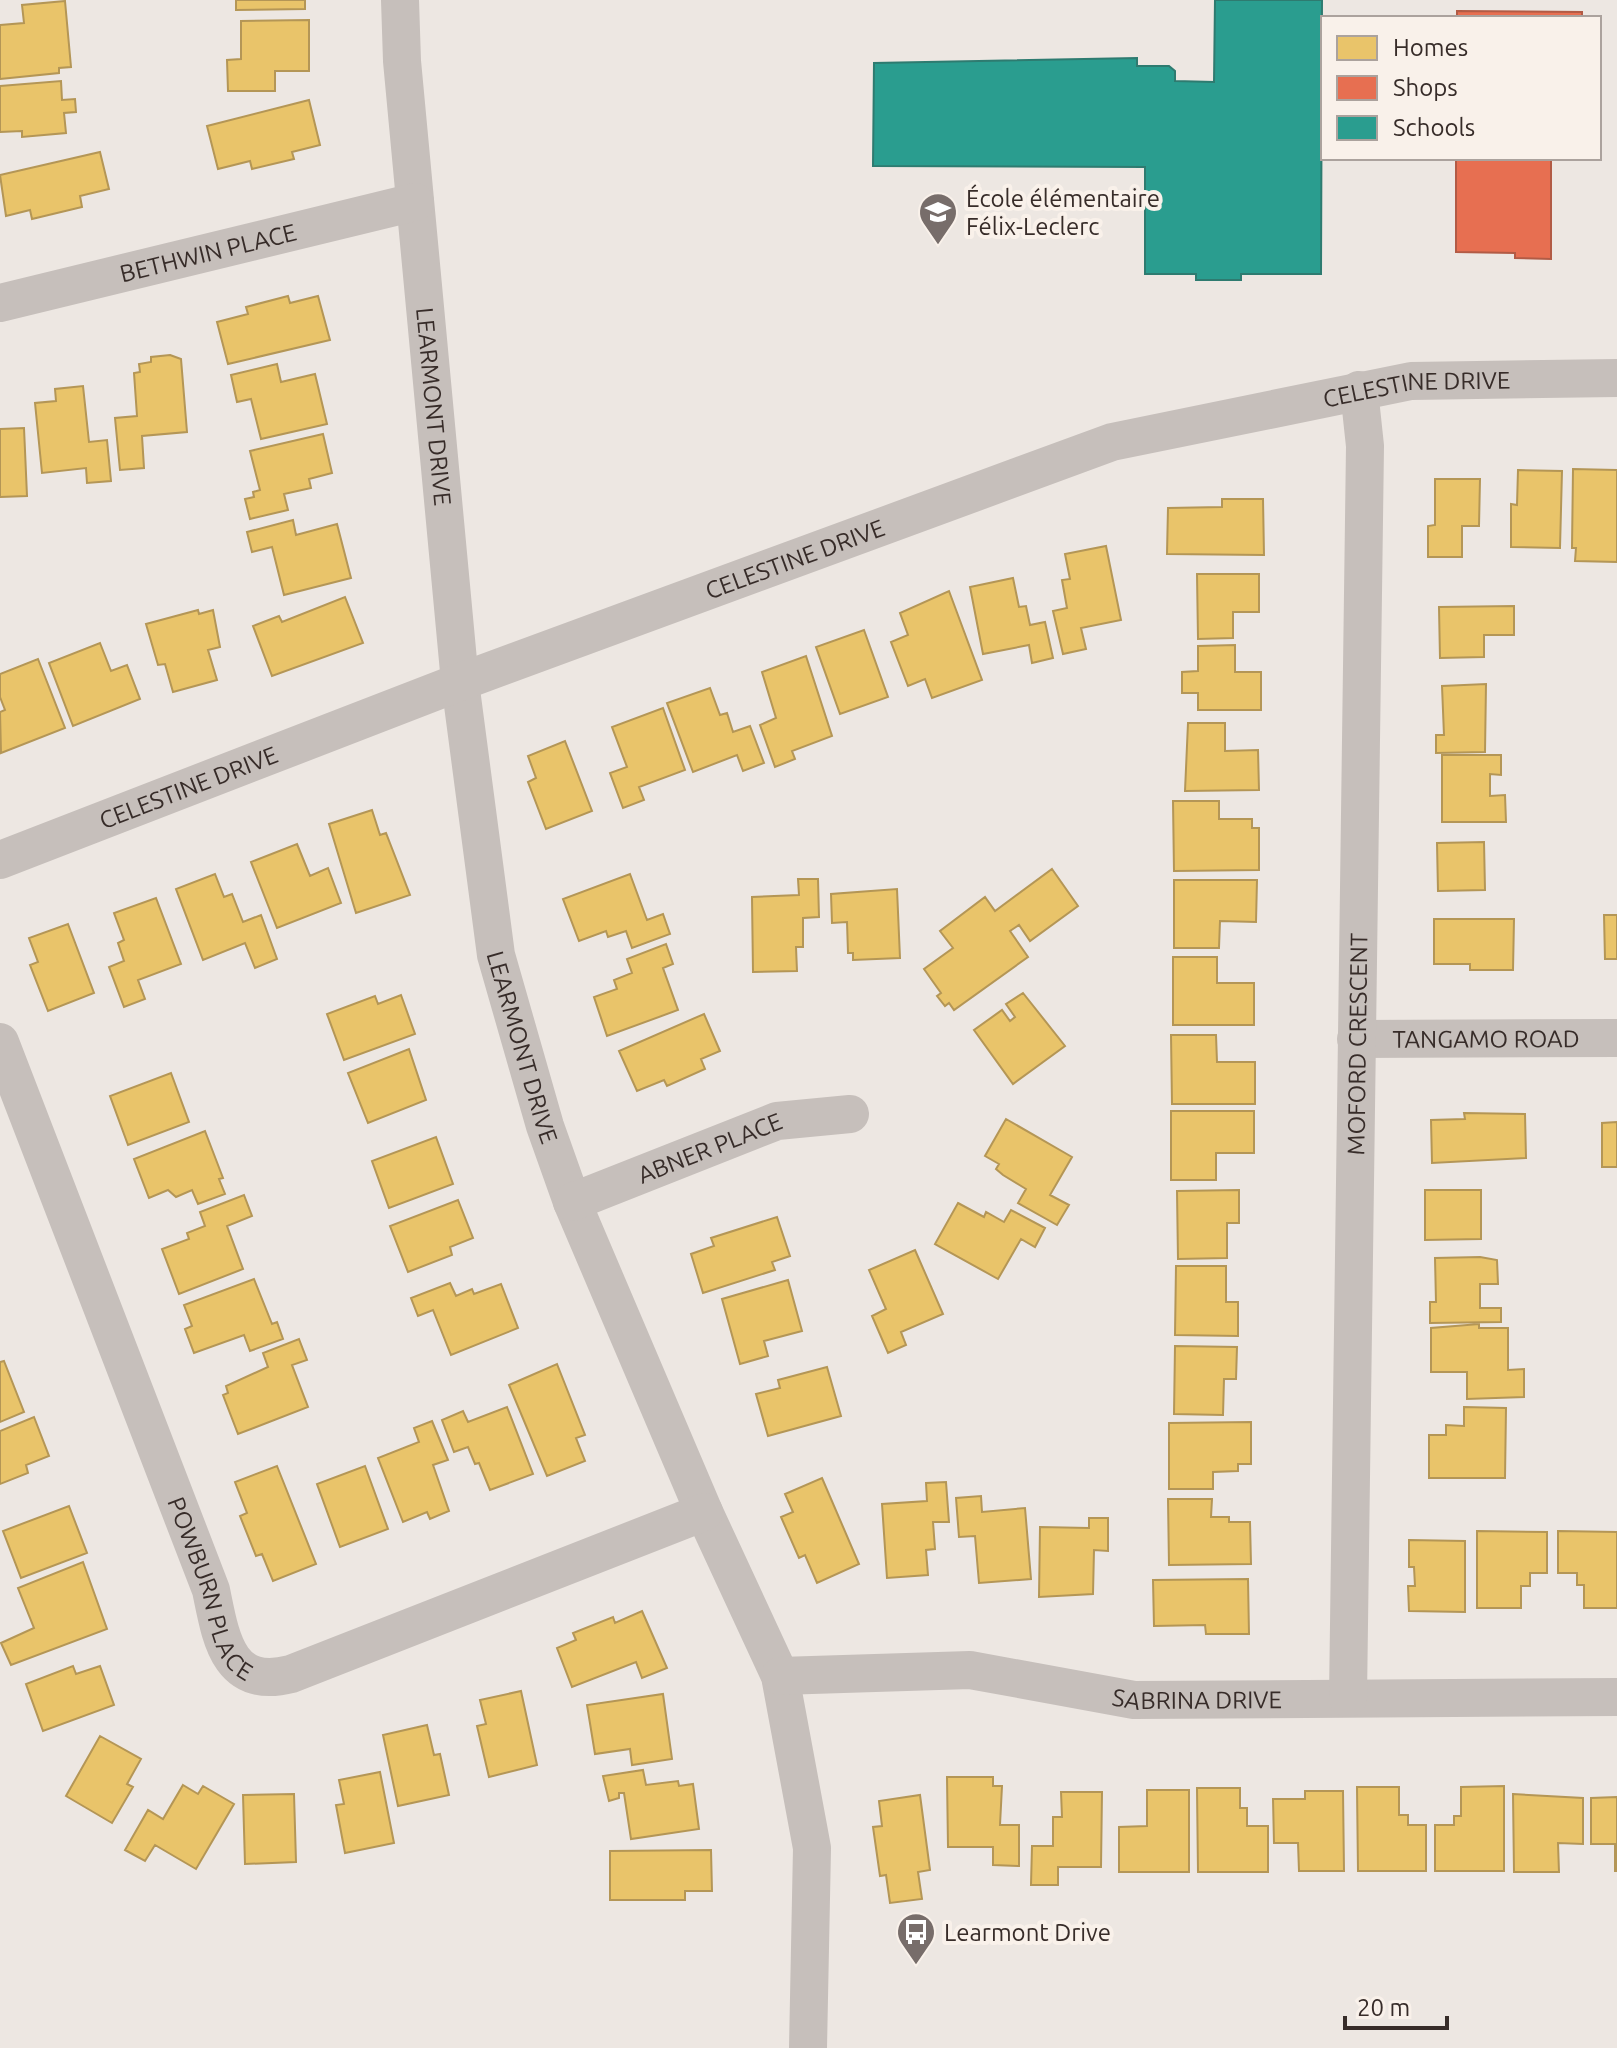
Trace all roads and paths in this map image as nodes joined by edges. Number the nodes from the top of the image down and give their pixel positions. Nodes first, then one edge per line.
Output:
1 (400, 0) edge
2 (415, 202) junction
3 (0, 303) edge
4 (1617, 378) edge
5 (1359, 390) junction
6 (460, 682) junction
7 (0, 860) edge
8 (1617, 1038) edge
9 (1356, 1039) junction
10 (0, 1042) edge
11 (850, 1114) dead end
12 (572, 1202) junction
13 (704, 1512) junction
14 (780, 1676) junction
15 (1617, 1697) edge
16 (1348, 1698) junction
17 (808, 2048) edge

1 - 2 street, LEARMONT DRIVE
2 - 3 street, BETHWIN PLACE
2 - 6 street, LEARMONT DRIVE
4 - 5 street, CELESTINE DRIVE
5 - 6 street, CELESTINE DRIVE
5 - 9 street, MOFORD CRESCENT
6 - 7 street, CELESTINE DRIVE
6 - 12 street, LEARMONT DRIVE
8 - 9 street, TANGAMO ROAD
9 - 16 street, MOFORD CRESCENT
10 - 13 street, POWBURN PLACE
11 - 12 street, ABNER PLACE
12 - 13 street, LEARMONT DRIVE
13 - 14 street, LEARMONT DRIVE
14 - 16 street, SABRINA DRIVE
14 - 17 street, LEARMONT DRIVE
15 - 16 street, SABRINA DRIVE

